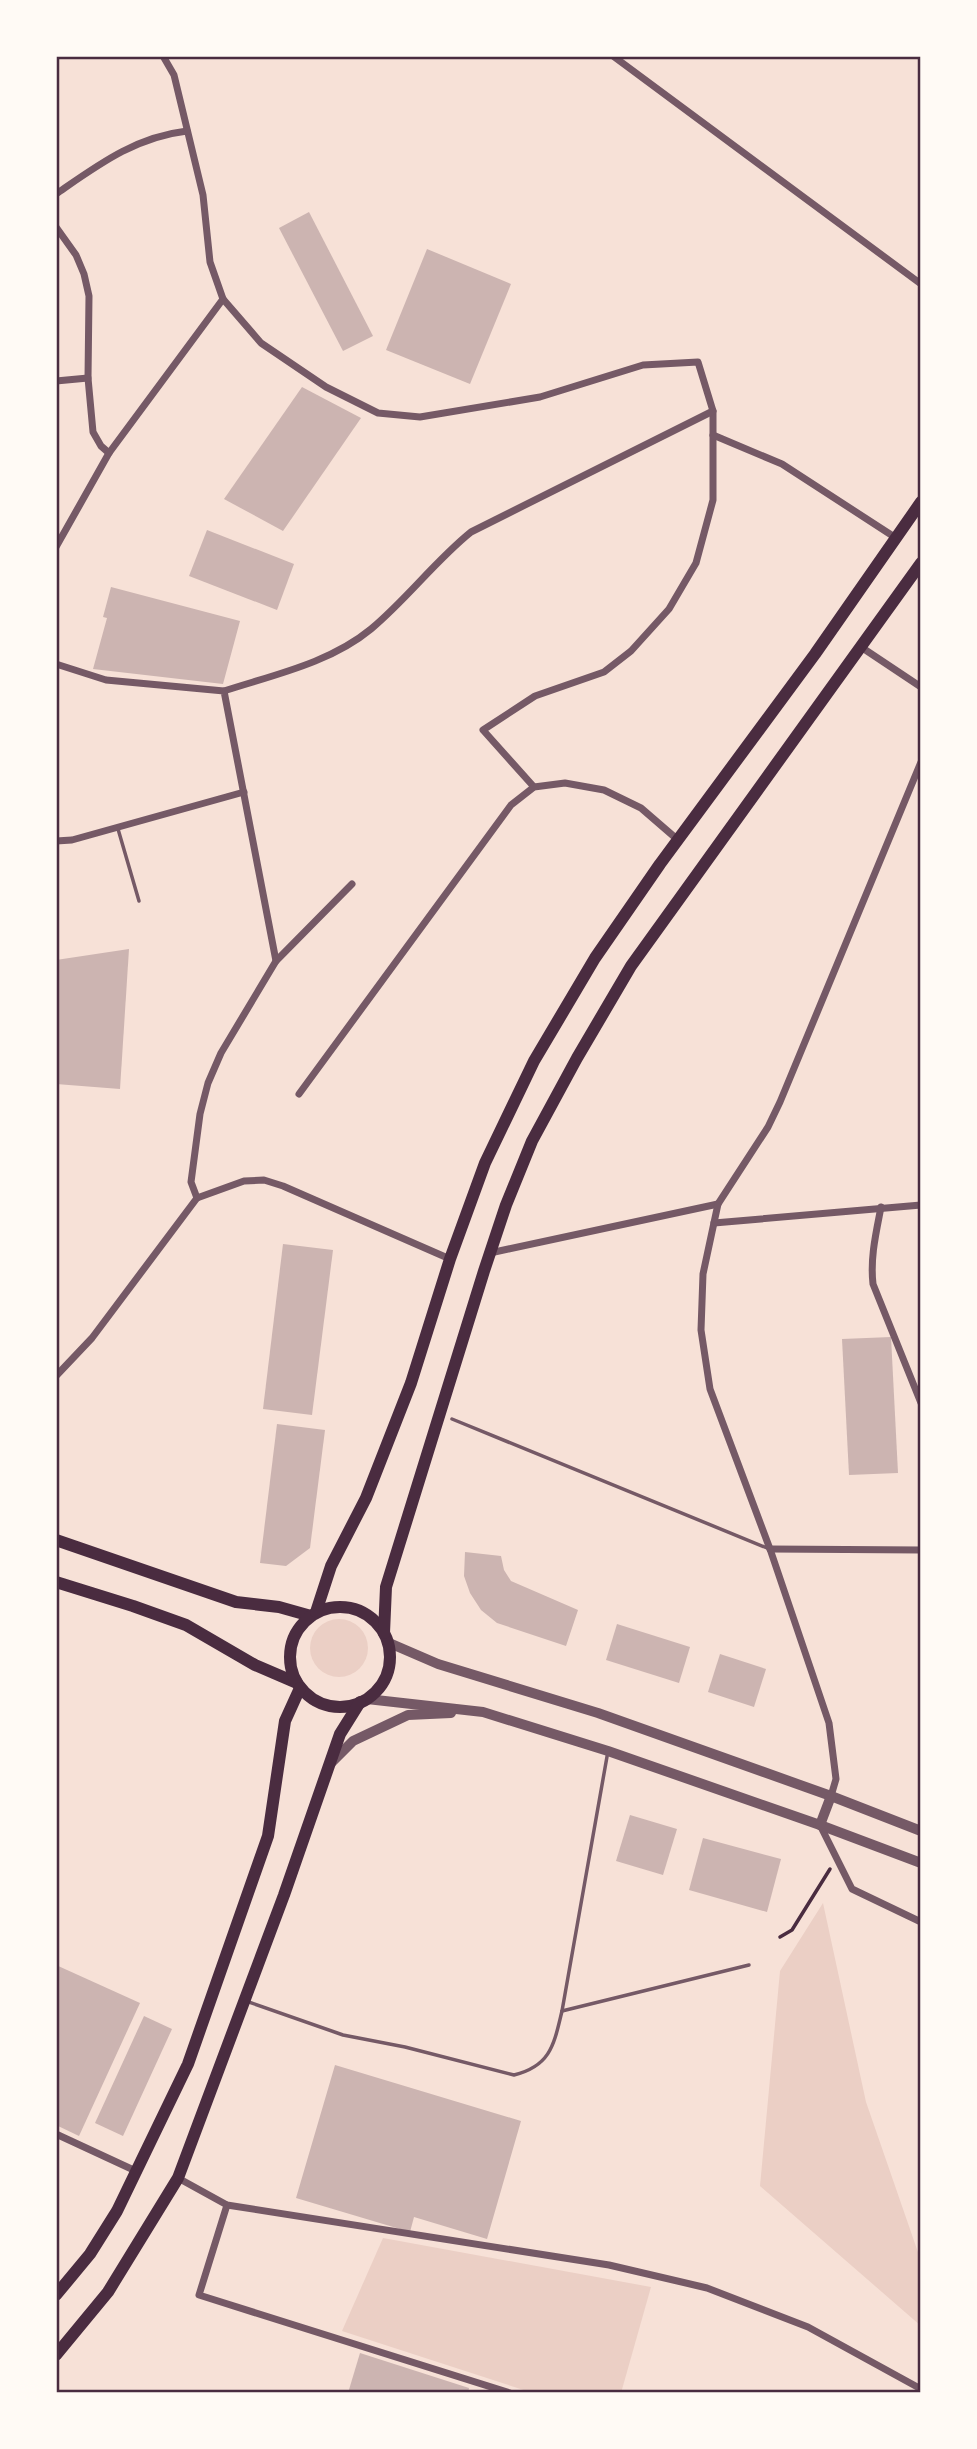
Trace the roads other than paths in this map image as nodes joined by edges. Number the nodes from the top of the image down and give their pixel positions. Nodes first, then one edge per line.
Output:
1 (163, 56) edge
2 (613, 56) edge
3 (187, 131) junction
4 (56, 194) edge
5 (56, 227) edge
6 (921, 284) edge
7 (223, 299) junction
8 (88, 378) junction
9 (56, 381) edge
10 (713, 411) junction
11 (713, 435) junction
12 (109, 453) junction
13 (921, 502) edge
14 (896, 538) junction
15 (56, 547) edge
16 (921, 563) edge
17 (861, 648) junction
18 (56, 664) edge
19 (921, 687) edge
20 (224, 691) junction
21 (921, 762) edge
22 (534, 787) junction
23 (244, 792) junction
24 (117, 827) junction
25 (56, 841) edge
26 (678, 841) junction
27 (352, 884) dead end
28 (139, 901) dead end
29 (276, 961) junction
30 (299, 1094) dead end
31 (197, 1198) junction
32 (718, 1204) junction
33 (921, 1205) edge
34 (881, 1207) junction
35 (715, 1223) junction
36 (490, 1253) junction
37 (450, 1259) junction
38 (56, 1376) edge
39 (921, 1403) edge
40 (452, 1419) dead end
41 (56, 1540) edge
42 (770, 1549) junction
43 (921, 1550) edge
44 (56, 1582) edge
45 (314, 1614) junction
46 (385, 1637) junction
47 (299, 1685) junction
48 (364, 1700) junction
49 (483, 1712) junction
50 (608, 1751) junction
51 (330, 1763) junction
52 (831, 1796) junction
53 (820, 1825) junction
54 (921, 1831) edge
55 (921, 1863) edge
56 (921, 1922) edge
57 (750, 1965) dead end
58 (244, 2001) junction
59 (562, 2011) junction
60 (56, 2134) edge
61 (138, 2172) junction
62 (178, 2178) junction
63 (226, 2205) junction
64 (56, 2295) edge
65 (56, 2355) edge
66 (921, 2389) edge
67 (510, 2393) edge

1 - 3 street
2 - 6 street
3 - 4 street
3 - 7 street
5 - 8 street
7 - 10 street
7 - 12 street
8 - 9 street
8 - 12 street
10 - 11 street
10 - 20 street
11 - 14 street
11 - 22 street
12 - 15 street
13 - 14 main road
14 - 26 main road
16 - 17 main road
17 - 19 street
17 - 36 main road
18 - 20 street
20 - 23 street
21 - 32 street
22 - 26 street
22 - 30 street
23 - 24 street
23 - 29 street
24 - 25 street
24 - 28 lane
26 - 37 main road
27 - 29 street
29 - 31 street
31 - 37 street
31 - 38 street
32 - 35 street
32 - 36 street
33 - 34 street
34 - 35 street
34 - 39 street
35 - 42 street
36 - 46 main road
37 - 45 main road
40 - 42 lane
41 - 45 main road
42 - 43 street
42 - 52 street
44 - 47 main road
45 - 46 main road
45 - 47 main road
46 - 48 main road
46 - 52 street
47 - 48 main road
47 - 61 main road
48 - 49 street
48 - 51 main road
49 - 50 street
49 - 51 street
50 - 53 street
50 - 59 lane
51 - 58 main road
52 - 53 street
52 - 54 street
53 - 55 street
53 - 56 street
57 - 59 lane
58 - 59 lane
58 - 62 main road
60 - 61 street
61 - 64 main road
62 - 63 street
62 - 65 main road
63 - 66 street
63 - 67 street

